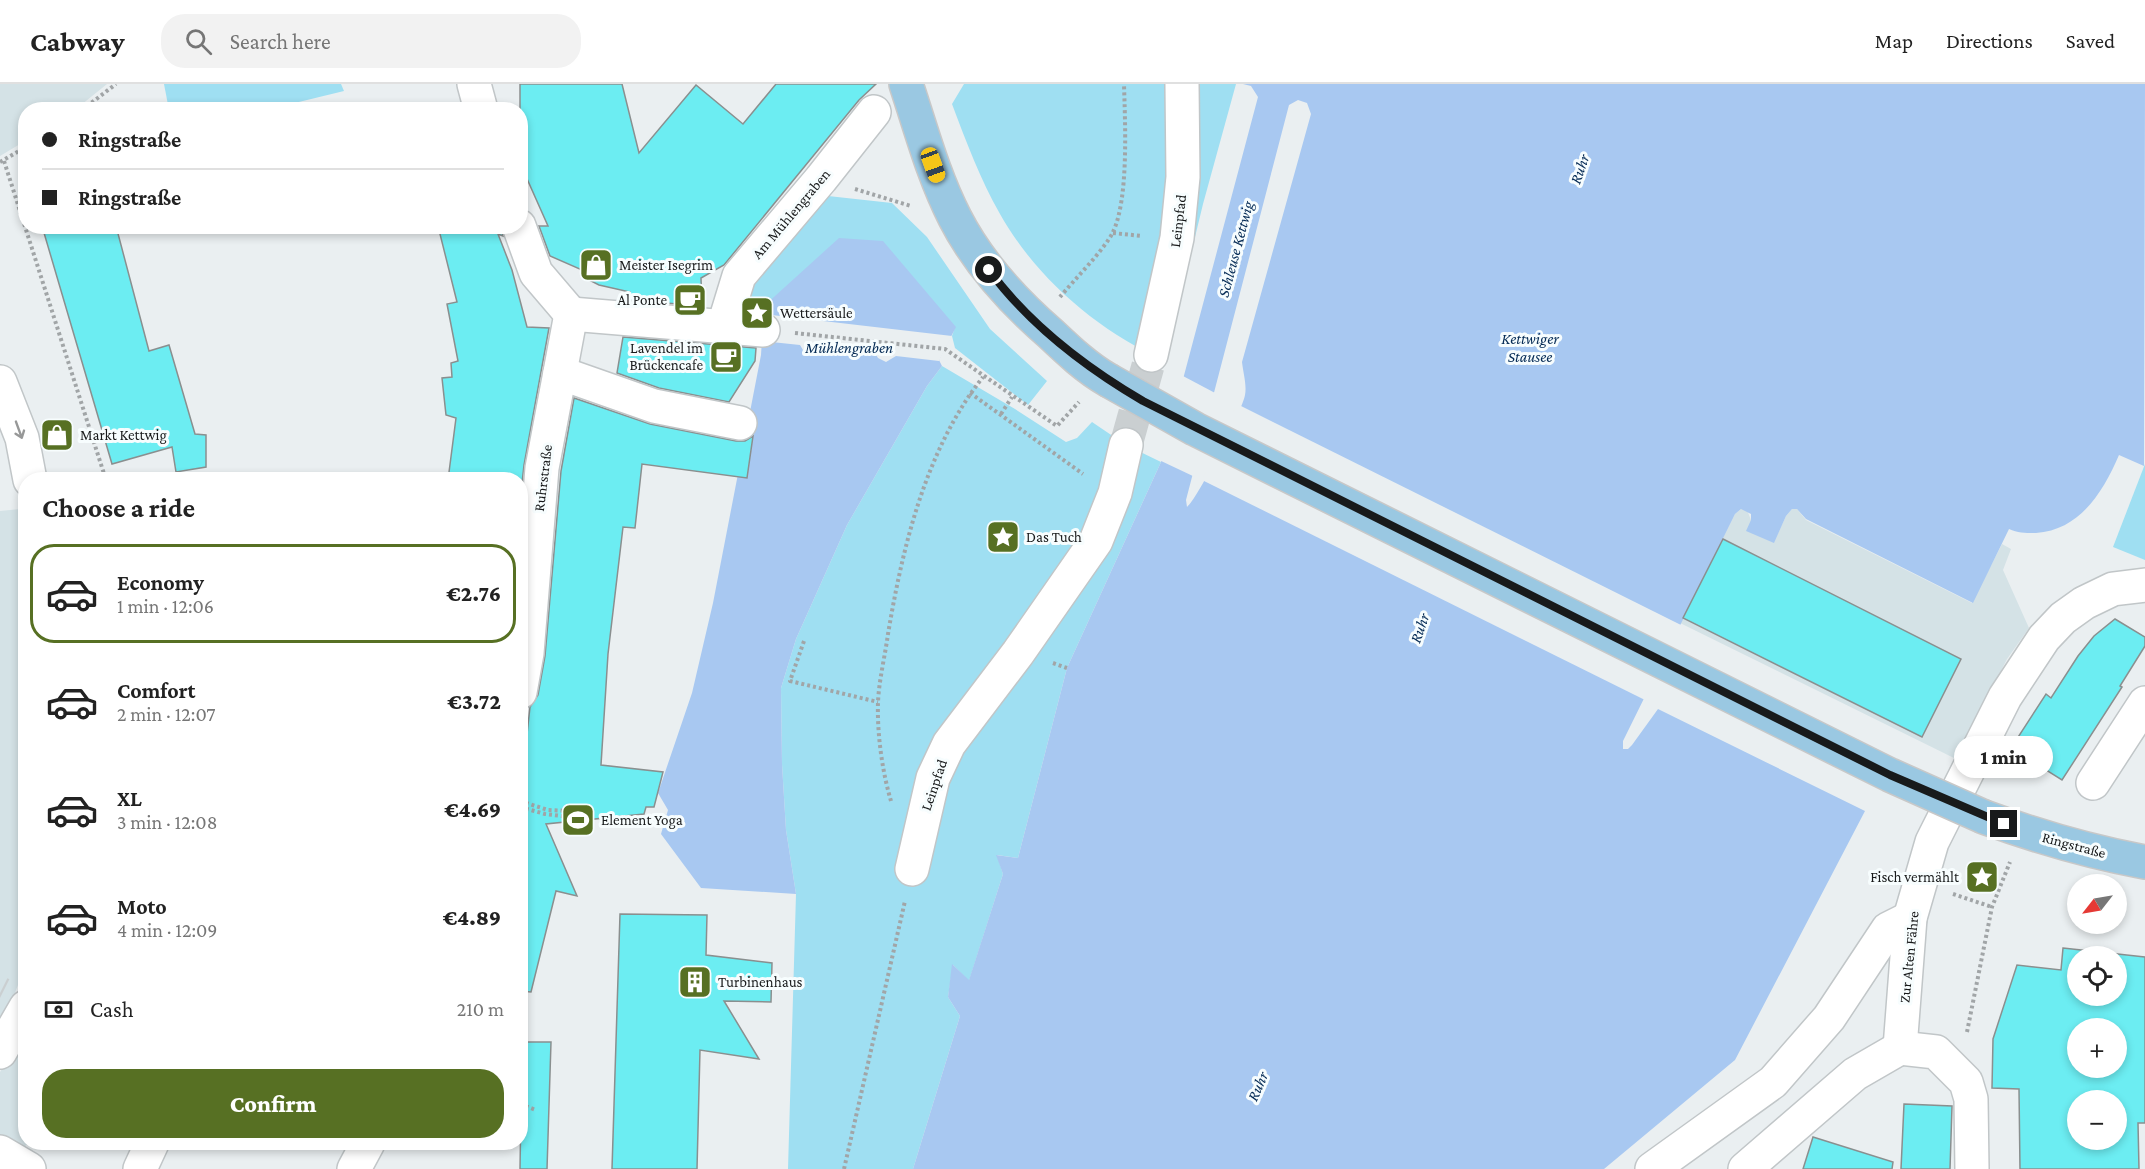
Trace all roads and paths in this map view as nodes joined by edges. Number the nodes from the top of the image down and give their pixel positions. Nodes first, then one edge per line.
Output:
1 (116, 84) edge
2 (474, 84) edge
3 (906, 84) edge
4 (1124, 84) edge
5 (1182, 84) edge
6 (92, 102) edge
7 (479, 102) edge
8 (874, 112) dead end
9 (18, 152) edge
10 (2, 161) edge
11 (821, 179) junction
12 (18, 210) edge
13 (955, 219) junction
14 (1113, 232) junction
15 (26, 234) edge
16 (522, 234) edge
17 (1146, 237) dead end
18 (1062, 294) dead end
19 (572, 314) junction
20 (724, 325) junction
21 (762, 330) joint
22 (1151, 356) tunnel mouth
23 (560, 372) junction
24 (983, 377) junction
25 (1105, 378) junction
26 (0, 382) edge
27 (970, 393) junction
28 (1012, 397) junction
29 (1001, 414) junction
30 (740, 423) dead end
31 (1126, 445) tunnel mouth
32 (28, 472) edge
33 (103, 472) edge
34 (1115, 493) junction
35 (2145, 585) edge
36 (528, 640) edge
37 (804, 641) dead end
38 (878, 702) junction
39 (2145, 703) edge
40 (2093, 783) dead end
41 (528, 804) edge
42 (893, 807) dead end
43 (528, 809) edge
44 (2145, 862) edge
45 (912, 870) joint
46 (2002, 880) dead end
47 (1951, 893) dead end
48 (1992, 908) junction
49 (1911, 918) junction
50 (18, 1001) edge
51 (1968, 1023) dead end
52 (1900, 1048) junction
53 (0, 1053) edge
54 (528, 1107) edge
55 (536, 1110) dead end
56 (149, 1150) edge
57 (364, 1150) edge
58 (0, 1152) edge
59 (29, 1169) edge
60 (140, 1169) edge
61 (354, 1169) edge
62 (844, 1169) edge
63 (1652, 1169) edge
64 (1745, 1169) edge
65 (1972, 1169) edge

1 - 6 path
2 - 7 street
3 - 13 main road, Ringstraße
4 - 14 path
5 - 22 street, Leinpfad
8 - 11 street, Am Mühlengraben
9 - 10 path
10 - 12 path
11 - 13 path
11 - 20 street, Am Mühlengraben
13 - 25 main road, Ringstraße
14 - 17 path
14 - 18 path
15 - 33 path
16 - 19 street
19 - 20 street
19 - 23 street, Ruhrstraße
20 - 21 street
21 - 24 path
23 - 30 street
23 - 36 street, Ruhrstraße
24 - 27 path
24 - 28 path
25 - 28 path
25 - 44 main road, Ringstraße, bridge
26 -> 32 street
27 - 29 path
27 - 38 path
28 - 29 path
29 - 34 path
31 - 34 street, Leinpfad
34 - 45 street, Leinpfad
35 - 49 street, Zur Alten Fähre
37 - 38 path
38 - 42 path
39 - 40 street
41 - 43 path
45 - 62 path
46 - 48 path
47 - 48 path
48 - 51 path
49 - 52 street, Zur Alten Fähre
49 - 63 street
50 - 53 street
52 - 64 street
52 - 65 street
54 - 55 path
56 - 60 street
57 - 61 street
58 - 59 street

